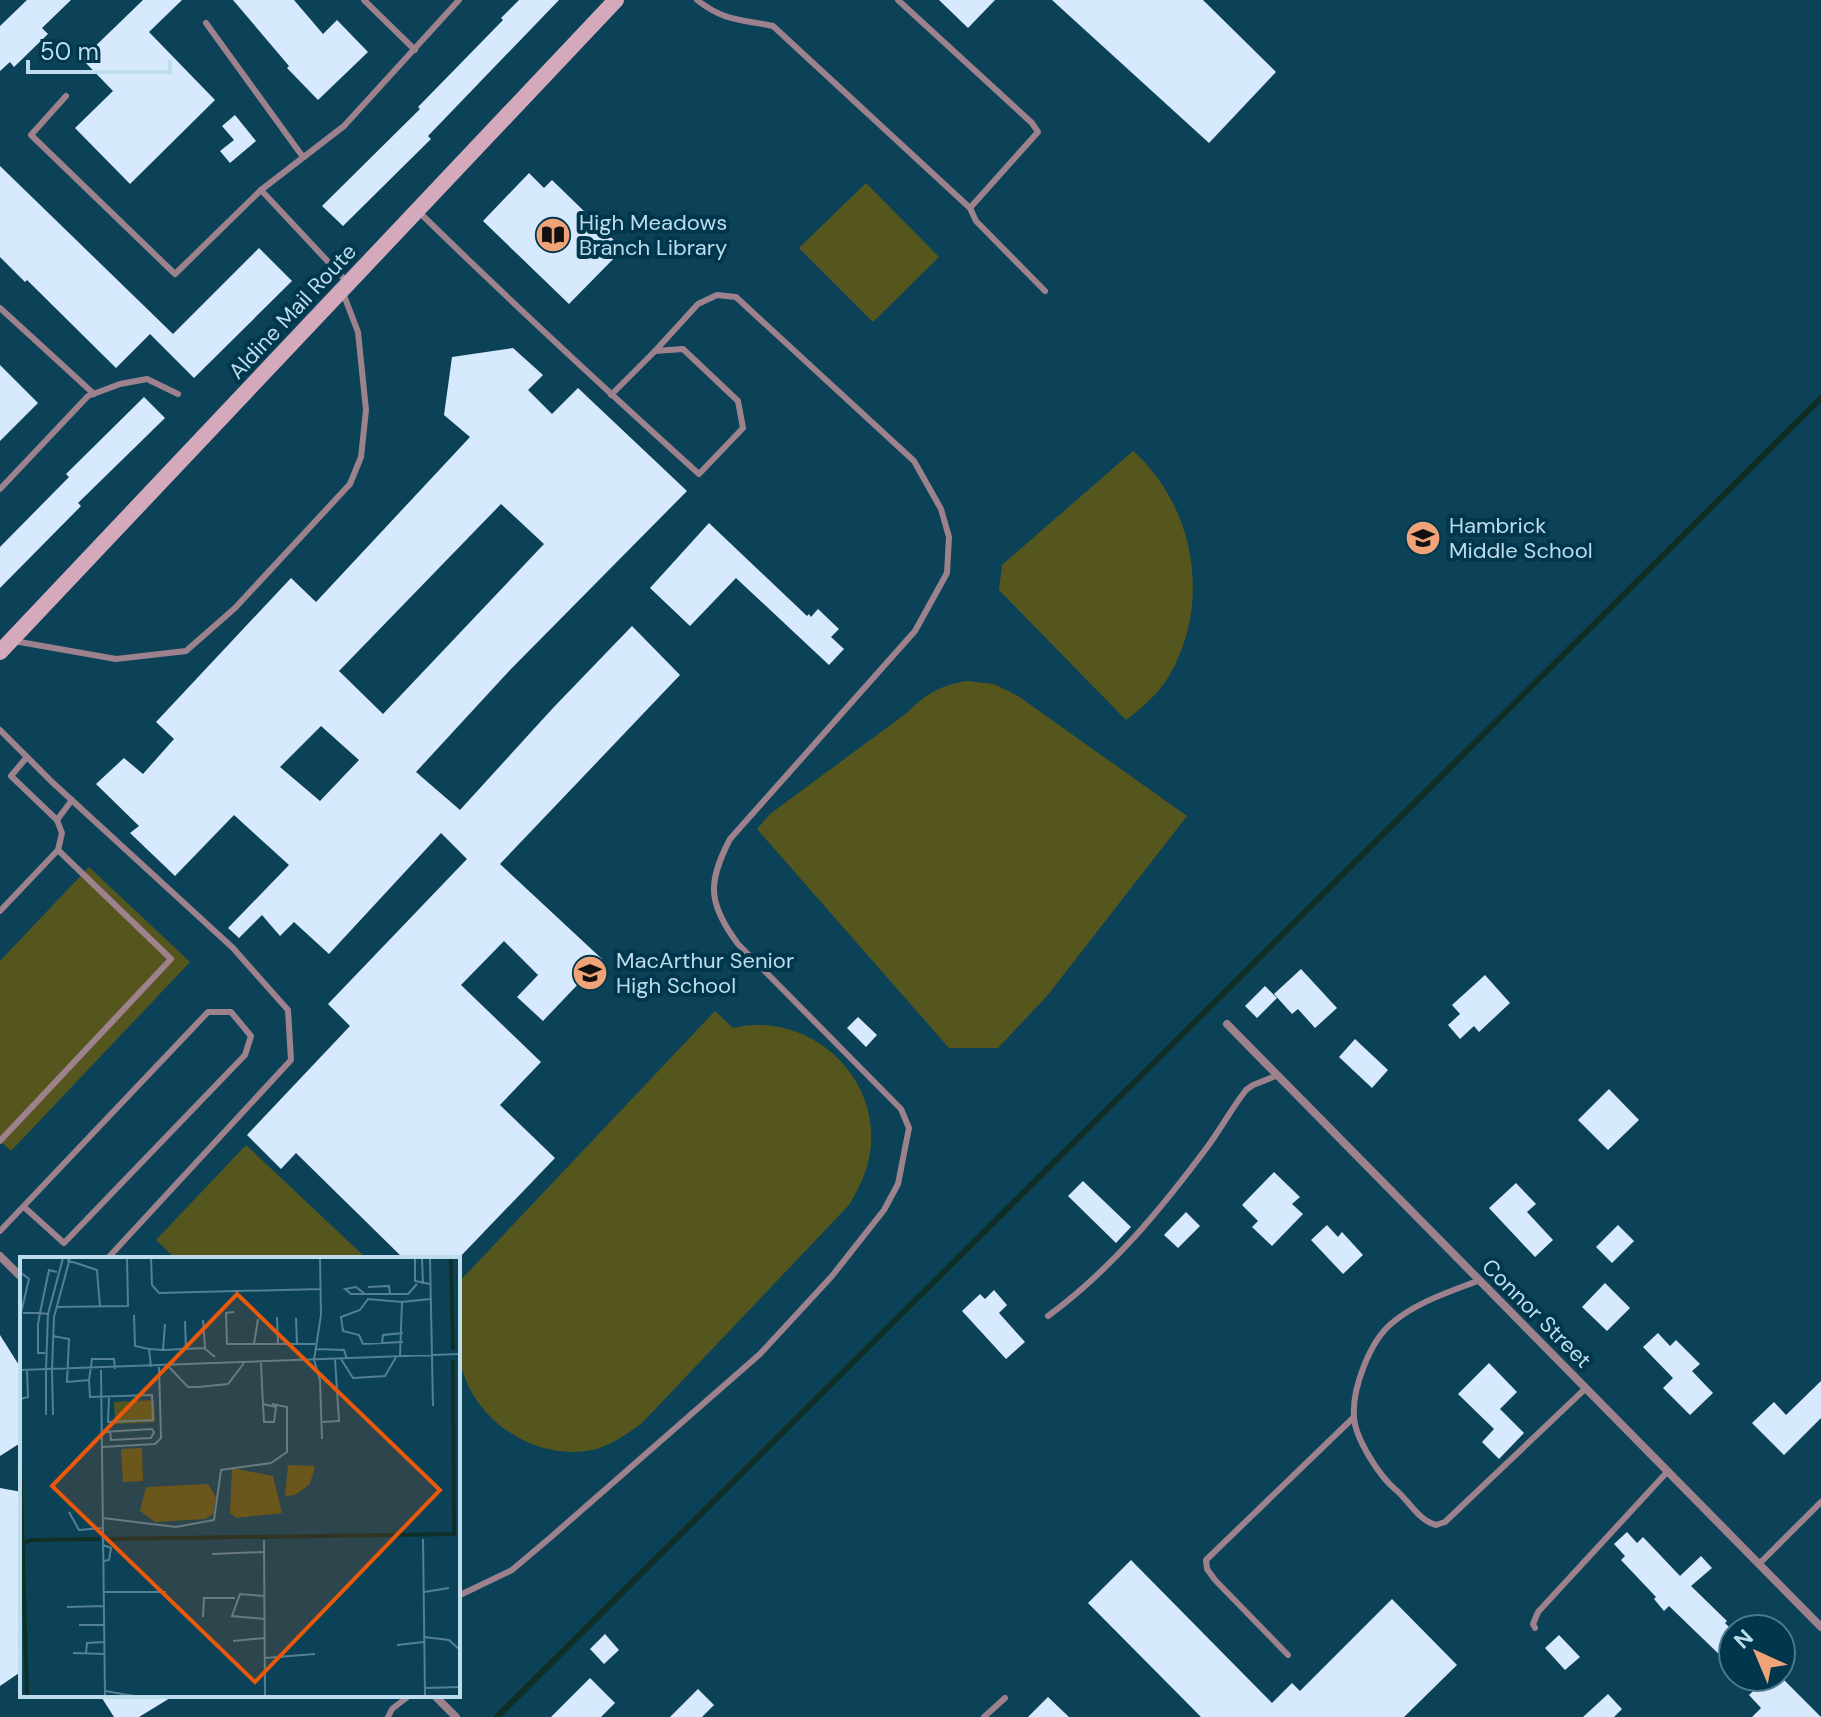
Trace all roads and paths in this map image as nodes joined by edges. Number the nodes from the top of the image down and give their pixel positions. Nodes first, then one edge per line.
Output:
1 (364, 0) edge
2 (459, 0) edge
3 (616, 0) edge
4 (697, 0) edge
5 (898, 0) edge
6 (206, 23) dead end
7 (415, 50) junction
8 (66, 96) dead end
9 (303, 157) junction
10 (261, 190) junction
11 (970, 208) junction
12 (417, 210) junction
13 (345, 286) junction
14 (1045, 291) dead end
15 (0, 308) edge
16 (655, 351) junction
17 (94, 394) junction
18 (178, 394) dead end
19 (611, 395) junction
20 (2, 484) edge
21 (5, 646) edge
22 (0, 730) edge
23 (27, 757) junction
24 (72, 800) junction
25 (57, 820) junction
26 (58, 850) junction
27 (0, 911) edge
28 (1227, 1024) dead end
29 (1278, 1075) junction
30 (0, 1141) edge
31 (24, 1207) junction
32 (0, 1231) edge
33 (0, 1256) edge
34 (109, 1257) edge
35 (20, 1276) edge
36 (1480, 1280) junction
37 (1048, 1316) dead end
38 (1586, 1388) junction
39 (1353, 1418) junction
40 (1668, 1471) junction
41 (1821, 1502) edge
42 (1759, 1564) junction
43 (460, 1595) edge
44 (1821, 1627) edge
45 (1535, 1628) dead end
46 (1288, 1655) dead end
47 (407, 1697) edge
48 (436, 1697) edge
49 (1005, 1698) dead end
50 (388, 1717) edge
51 (456, 1717) edge
52 (984, 1717) edge

1 - 7 lane
2 - 7 lane
3 - 12 main road, Aldine Mail Route
4 - 11 lane
5 - 11 lane
6 - 9 lane
7 - 9 lane
8 - 10 lane
9 - 10 lane
10 - 13 lane
11 - 14 lane
12 - 13 main road, Aldine Mail Route
12 - 19 lane
13 - 21 main road, Aldine Mail Route
13 - 21 lane
15 - 17 lane
16 - 19 lane
16 - 19 lane
16 - 43 lane
17 - 18 lane
17 - 20 lane
22 - 23 lane
23 - 24 lane
23 - 25 lane
24 - 25 lane
24 - 34 lane
25 - 26 lane
26 - 27 lane
26 - 30 lane
28 - 29 street, Connor Street
29 - 36 street, Connor Street
29 - 37 lane
31 - 31 lane
31 - 32 lane
33 - 35 street
36 - 38 street, Connor Street
36 - 39 lane
38 - 39 lane
38 - 40 street, Connor Street
39 - 46 lane
40 - 42 street, Connor Street
40 - 45 lane
41 - 42 lane
42 - 44 street, Connor Street
47 - 50 lane
48 - 51 street
49 - 52 lane

